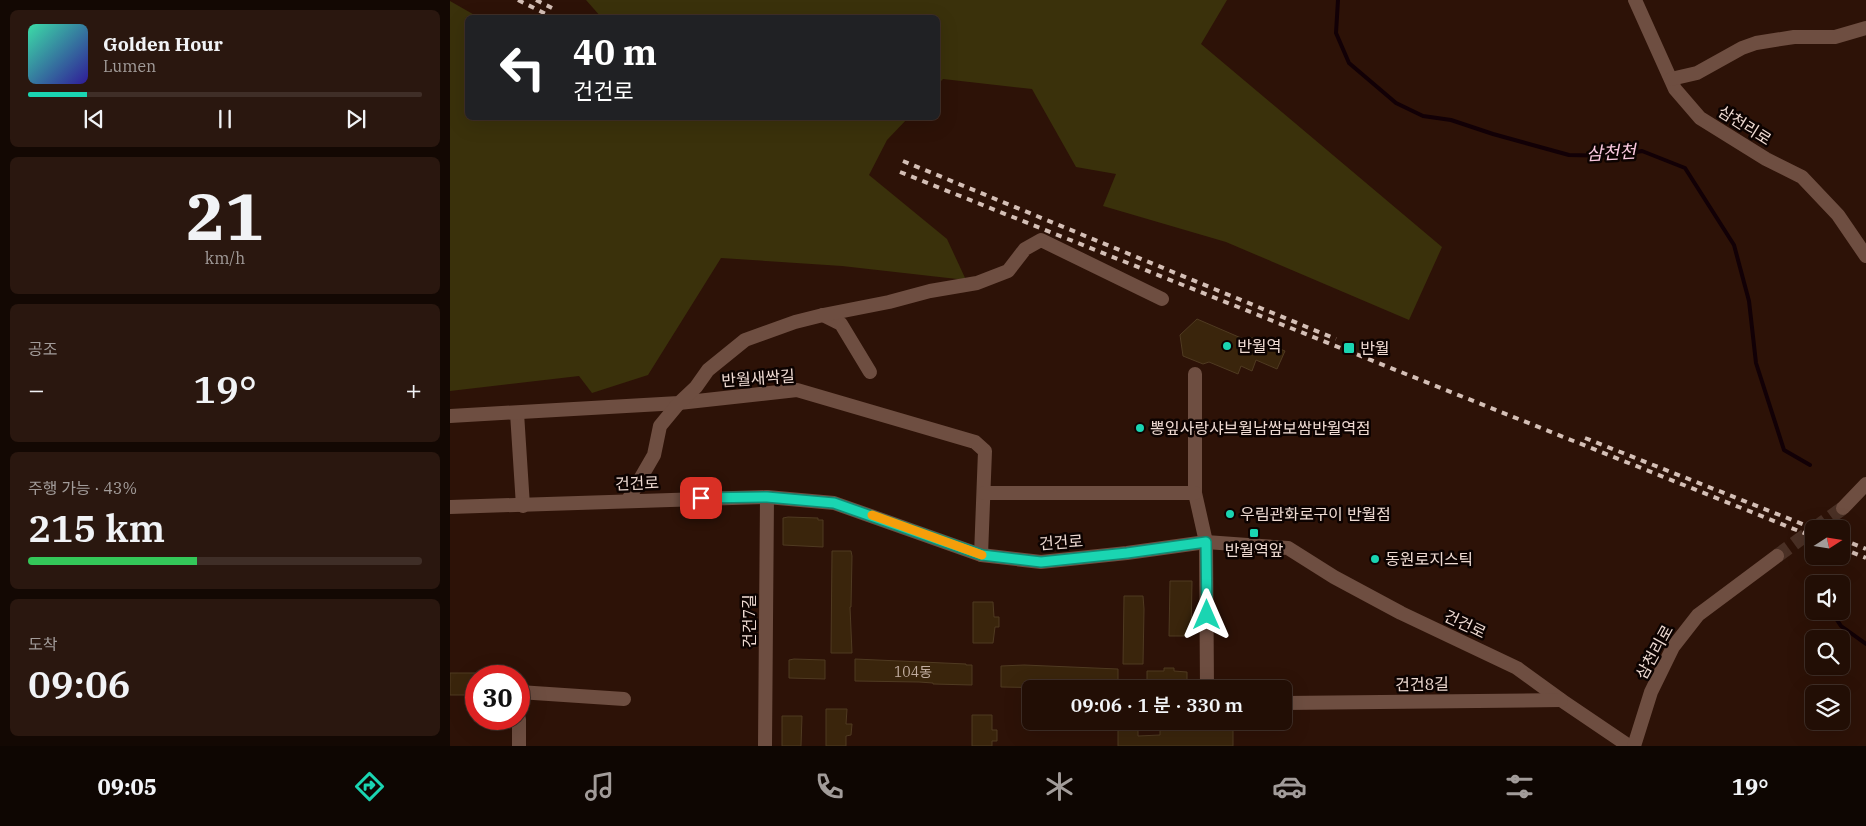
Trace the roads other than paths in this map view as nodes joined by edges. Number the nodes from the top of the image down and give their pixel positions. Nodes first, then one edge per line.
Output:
1 (1635, 0) edge
2 (1866, 28) edge
3 (1671, 79) junction
4 (1866, 256) edge
5 (1162, 298) dead end
6 (823, 315) junction
7 (870, 372) dead end
8 (1195, 374) dead end
9 (679, 403) junction
10 (517, 413) junction
11 (450, 416) edge
12 (1866, 484) edge
13 (984, 493) junction
14 (1196, 493) junction
15 (767, 497) junction
16 (628, 500) junction
17 (523, 506) junction
18 (450, 507) edge
19 (1843, 508) tunnel mouth
20 (1206, 542) junction
21 (982, 555) junction
22 (1777, 556) tunnel mouth
23 (1207, 680) edge
24 (530, 693) edge
25 (624, 699) dead end
26 (1561, 700) junction
27 (1292, 703) edge
28 (519, 730) edge
29 (519, 746) edge
30 (765, 746) edge
31 (1629, 746) edge
32 (1634, 746) edge

1 - 3 street, 삼천리로
2 - 3 street
3 - 4 street, 삼천리로
5 - 6 street
6 - 7 street
6 - 9 street
8 - 14 street
9 - 10 street, 반월새싹길
9 - 13 street, 반월새싹길
9 - 16 street
10 - 11 street, 반월새싹길
10 - 17 street
12 - 19 street
13 - 14 street
13 - 21 street, 반월새싹길
14 - 20 street
15 - 16 street, 건건로
15 - 21 street, 건건로
15 - 30 street, 건건7길
16 - 17 street, 건건로
17 - 18 street, 건건로
20 - 21 street, 건건로
20 - 23 street
20 - 26 street, 건건로
22 - 32 street, 삼천리로
24 - 25 street
26 - 27 street, 건건8길
26 - 31 street, 건건로
28 - 29 street

